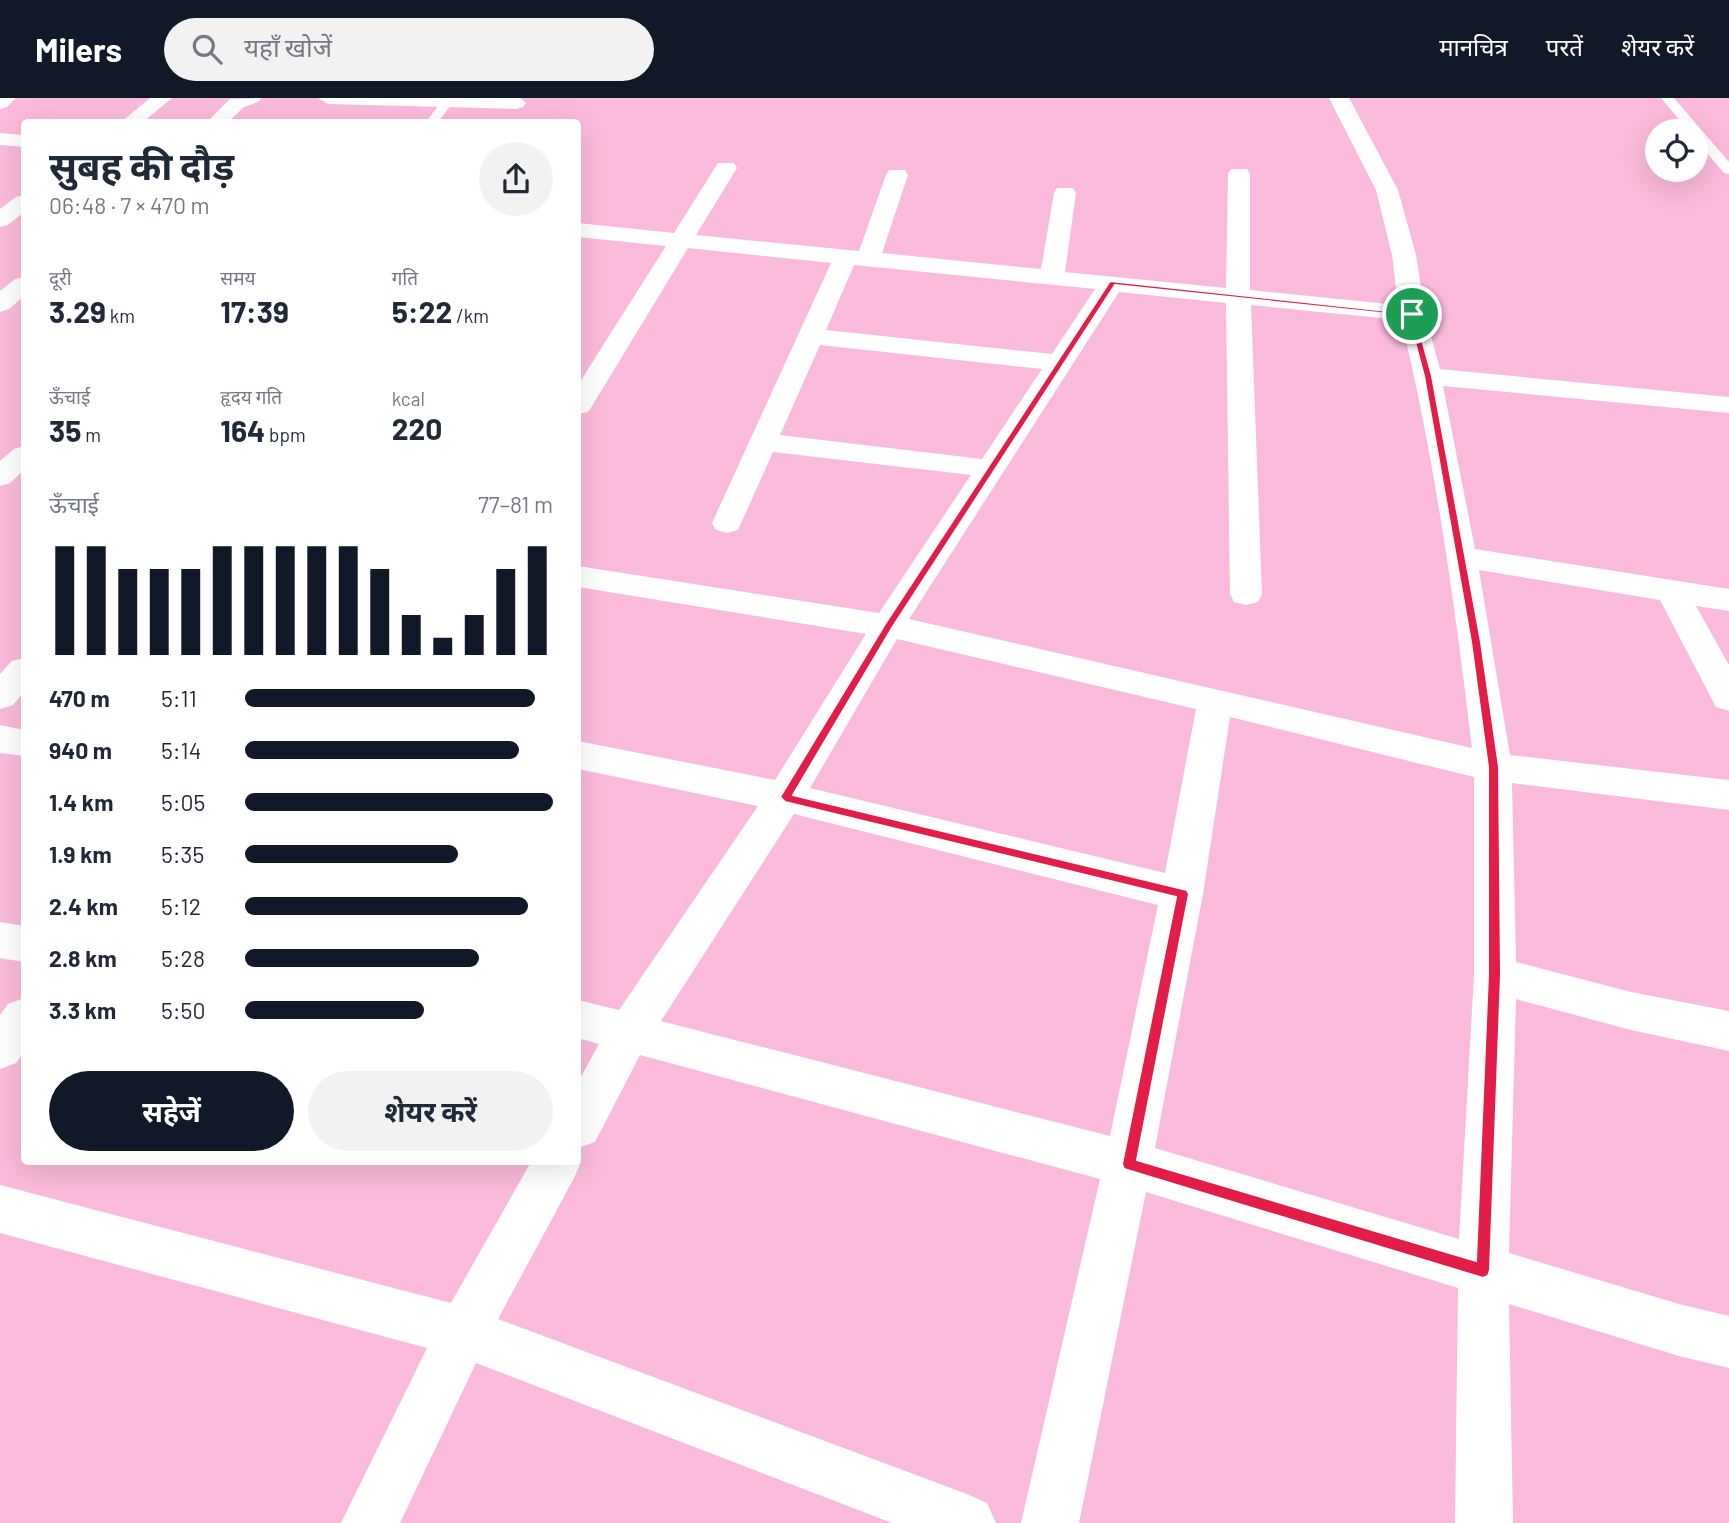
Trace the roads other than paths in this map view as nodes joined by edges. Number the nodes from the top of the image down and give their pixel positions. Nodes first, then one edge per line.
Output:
1 (6, 98) edge
2 (162, 98) edge
3 (251, 98) edge
4 (328, 98) edge
5 (1339, 98) edge
6 (1667, 98) edge
7 (517, 101) edge
8 (448, 102) junction
9 (0, 103) edge
10 (135, 119) edge
11 (220, 119) edge
12 (434, 119) edge
13 (509, 119) edge
14 (0, 139) edge
15 (21, 141) edge
16 (726, 168) dead end
17 (1729, 170) edge
18 (1240, 174) dead end
19 (897, 175) dead end
20 (1065, 193) dead end
21 (21, 204) edge
22 (0, 220) edge
23 (581, 230) edge
24 (679, 240) junction
25 (858, 257) junction
26 (1052, 276) junction
27 (1112, 283) junction
28 (21, 286) edge
29 (1238, 297) junction
30 (0, 304) edge
31 (1412, 314) junction
32 (811, 336) junction
33 (1061, 363) junction
34 (588, 369) edge
35 (1428, 376) junction
36 (581, 395) edge
37 (1729, 405) edge
38 (763, 442) junction
39 (21, 458) edge
40 (991, 469) junction
41 (0, 477) edge
42 (727, 523) dead end
43 (1460, 557) junction
44 (581, 576) edge
45 (1672, 591) junction
46 (1246, 594) dead end
47 (1729, 600) edge
48 (888, 626) junction
49 (21, 673) edge
50 (0, 696) edge
51 (1729, 698) edge
52 (1215, 701) junction
53 (0, 739) edge
54 (21, 742) edge
55 (581, 756) edge
56 (1493, 767) junction
57 (1729, 795) edge
58 (785, 797) junction
59 (1183, 894) junction
60 (0, 940) edge
61 (21, 944) edge
62 (1495, 975) junction
63 (581, 1020) edge
64 (21, 1022) edge
65 (1729, 1031) edge
66 (629, 1033) junction
67 (0, 1049) edge
68 (581, 1121) edge
69 (1129, 1164) junction
70 (555, 1165) edge
71 (0, 1209) edge
72 (1483, 1270) junction
73 (463, 1332) junction
74 (1729, 1342) edge
75 (370, 1523) edge
76 (967, 1523) edge
77 (1050, 1523) edge
78 (1484, 1523) edge

1 - 9 street
2 - 10 street
3 - 11 street
4 - 8 street
5 - 31 street
6 - 17 lane
7 - 8 street
7 - 13 street
8 - 12 lane
14 - 15 street
16 - 24 street
18 - 29 street
19 - 25 street
20 - 26 street
21 - 22 street
23 - 24 street
24 - 25 street
24 - 34 street
25 - 26 street
25 - 32 street
26 - 27 street
27 - 29 street
27 - 33 street
28 - 30 street
29 - 31 street
29 - 46 street
31 - 35 street
32 - 33 street
32 - 38 street
33 - 40 street
34 - 36 street
35 - 37 street
35 - 43 street
38 - 40 street
38 - 42 street
39 - 41 street
40 - 48 street
43 - 45 street
43 - 56 street
44 - 48 street
45 - 47 street
45 - 51 street
48 - 52 street
48 - 58 street
49 - 50 street
52 - 56 street
52 - 59 street
53 - 54 street
55 - 58 street
56 - 57 street
56 - 62 street
58 - 59 street
58 - 66 street
59 - 69 street
60 - 61 street
62 - 65 street
62 - 72 street
63 - 66 street
64 - 67 street
66 - 68 street
66 - 69 street
69 - 72 street
69 - 77 street
70 - 73 street
71 - 73 street
72 - 74 street
72 - 78 street
73 - 75 street
73 - 76 street

